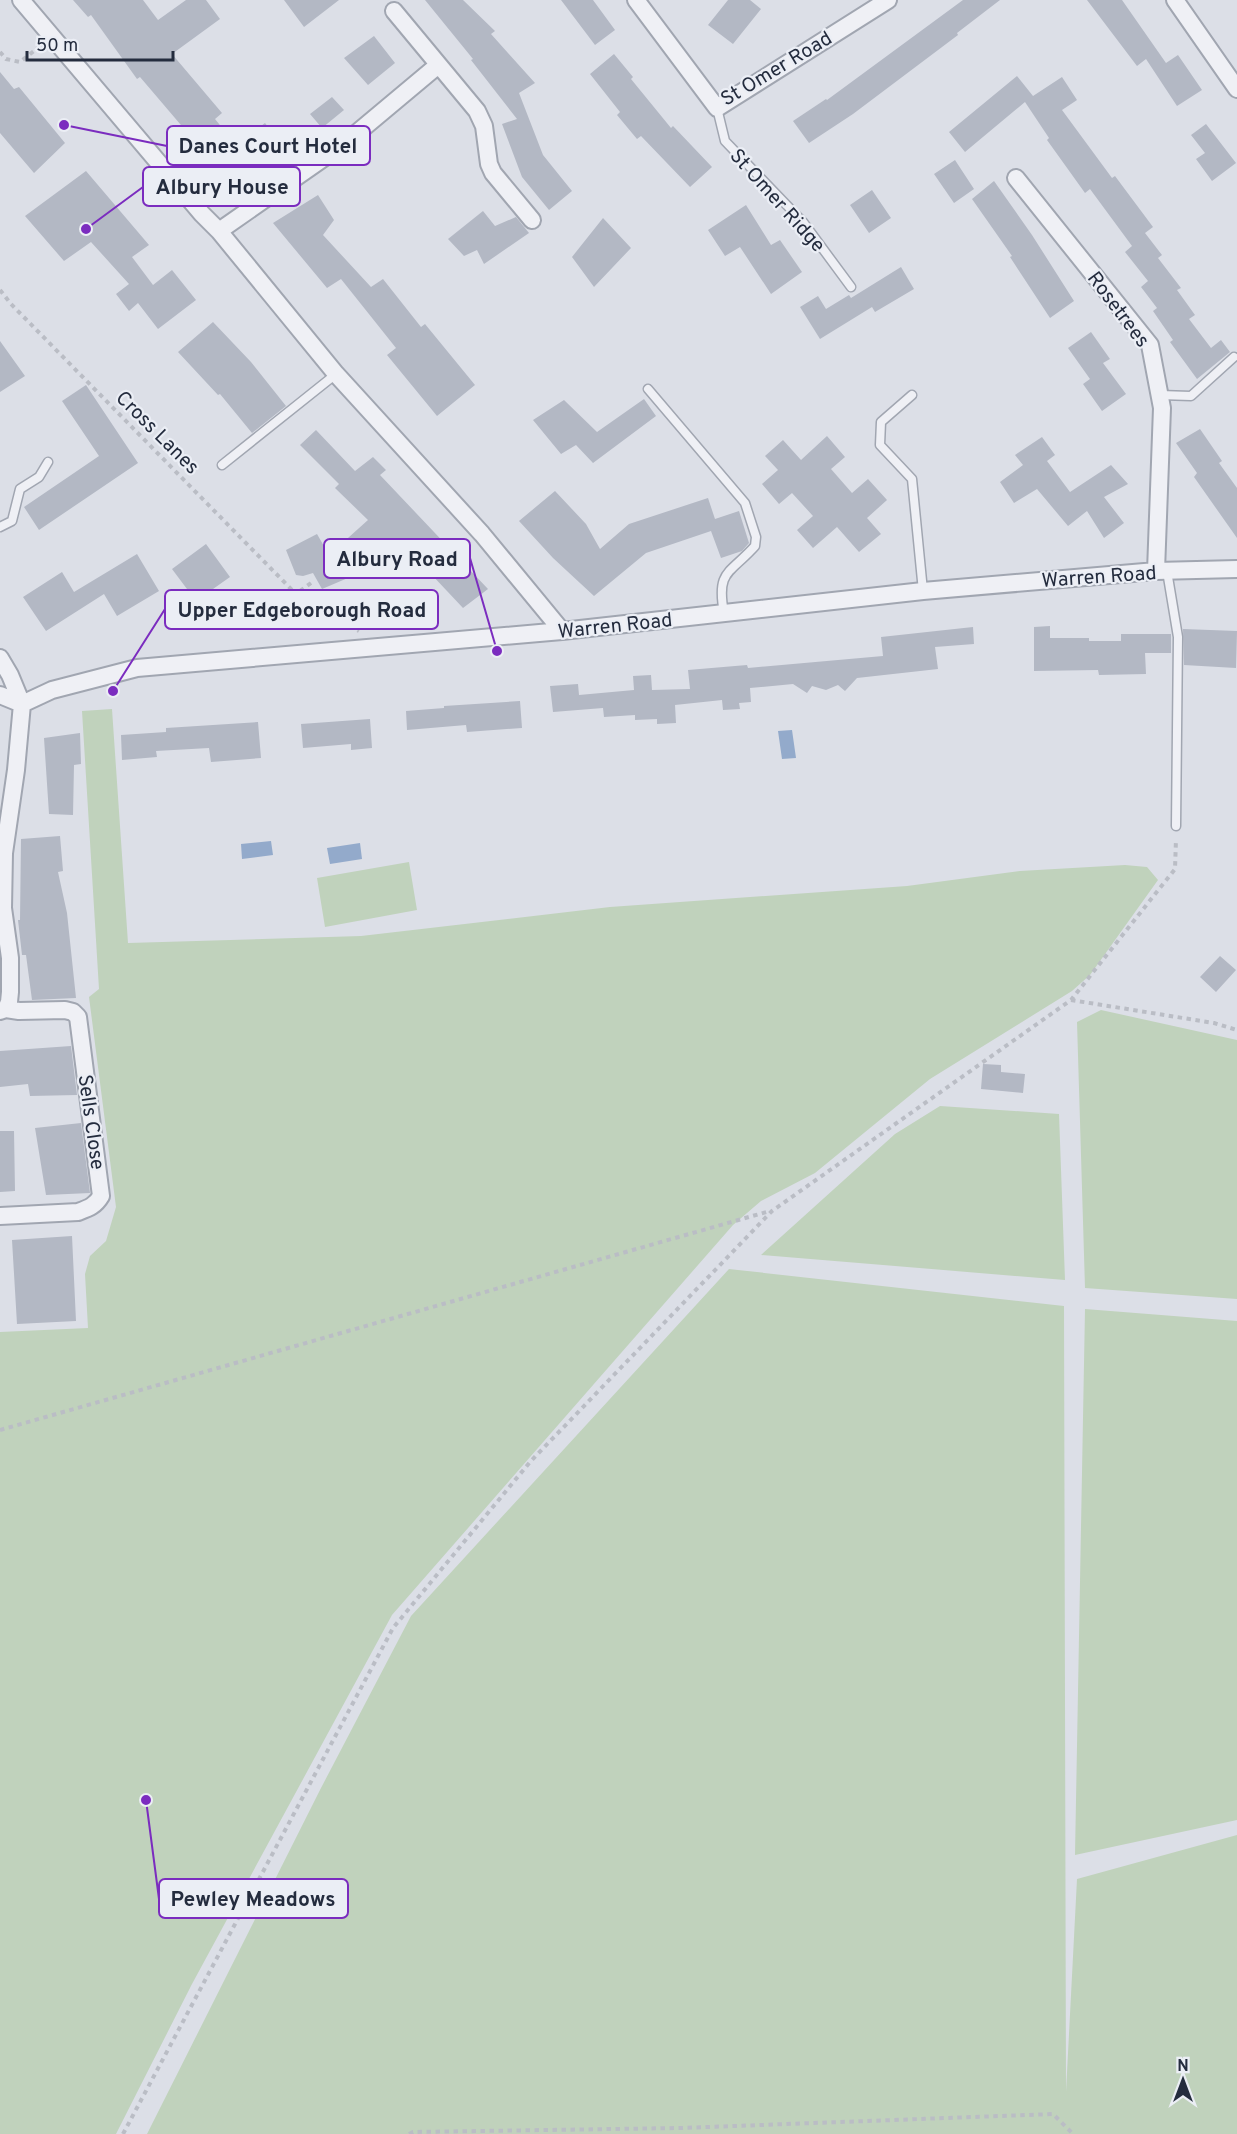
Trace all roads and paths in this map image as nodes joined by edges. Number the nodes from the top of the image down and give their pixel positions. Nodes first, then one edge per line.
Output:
1 (21, 0) edge
2 (636, 0) edge
3 (888, 0) edge
4 (1175, 0) edge
5 (394, 11) dead end
6 (52, 36) junction
7 (0, 52) edge
8 (437, 66) junction
9 (1237, 88) edge
10 (717, 108) junction
11 (1016, 178) dead end
12 (532, 220) dead end
13 (219, 231) junction
14 (851, 287) dead end
15 (0, 290) edge
16 (1234, 357) dead end
17 (336, 374) junction
18 (648, 389) dead end
19 (912, 395) dead end
20 (1160, 395) junction
21 (48, 462) dead end
22 (222, 465) dead end
23 (0, 527) edge
24 (1237, 569) edge
25 (1162, 572) junction
26 (310, 584) dead end
27 (923, 591) junction
28 (296, 594) junction
29 (724, 613) junction
30 (562, 631) junction
31 (383, 645) junction
32 (0, 658) edge
33 (0, 694) edge
34 (22, 704) junction
35 (1176, 826) joint
36 (1071, 1000) junction
37 (3, 1010) edge
38 (1237, 1030) edge
39 (772, 1211) junction
40 (0, 1216) edge
41 (0, 1430) edge
42 (123, 2134) edge
43 (409, 2134) edge
44 (1073, 2134) edge

1 - 6 street
2 - 10 street, St Omer Road
3 - 10 street, St Omer Road
4 - 9 street
5 - 8 street
6 - 7 path
6 - 13 street
8 - 12 street
8 - 13 street
10 - 14 lane, St Omer Ridge
11 - 20 street, Rosetrees
13 - 17 street
15 - 28 path, Cross Lanes
16 - 20 lane
17 - 22 lane
17 - 30 street
18 - 29 lane
19 - 27 lane
20 - 25 street, Rosetrees
21 - 23 lane
24 - 25 street, Warren Road
25 - 27 street, Warren Road
25 - 35 lane
26 - 28 path
27 - 29 street, Warren Road
28 - 31 path, Cross Lanes
29 - 30 street, Warren Road
30 - 31 street, Warren Road
31 - 34 street, Warren Road
32 - 34 street
33 - 34 street
34 - 37 street
35 - 36 path
36 - 38 path
36 - 39 path
37 - 40 street, Sells Close
39 - 41 path
39 - 42 path
43 - 44 path

